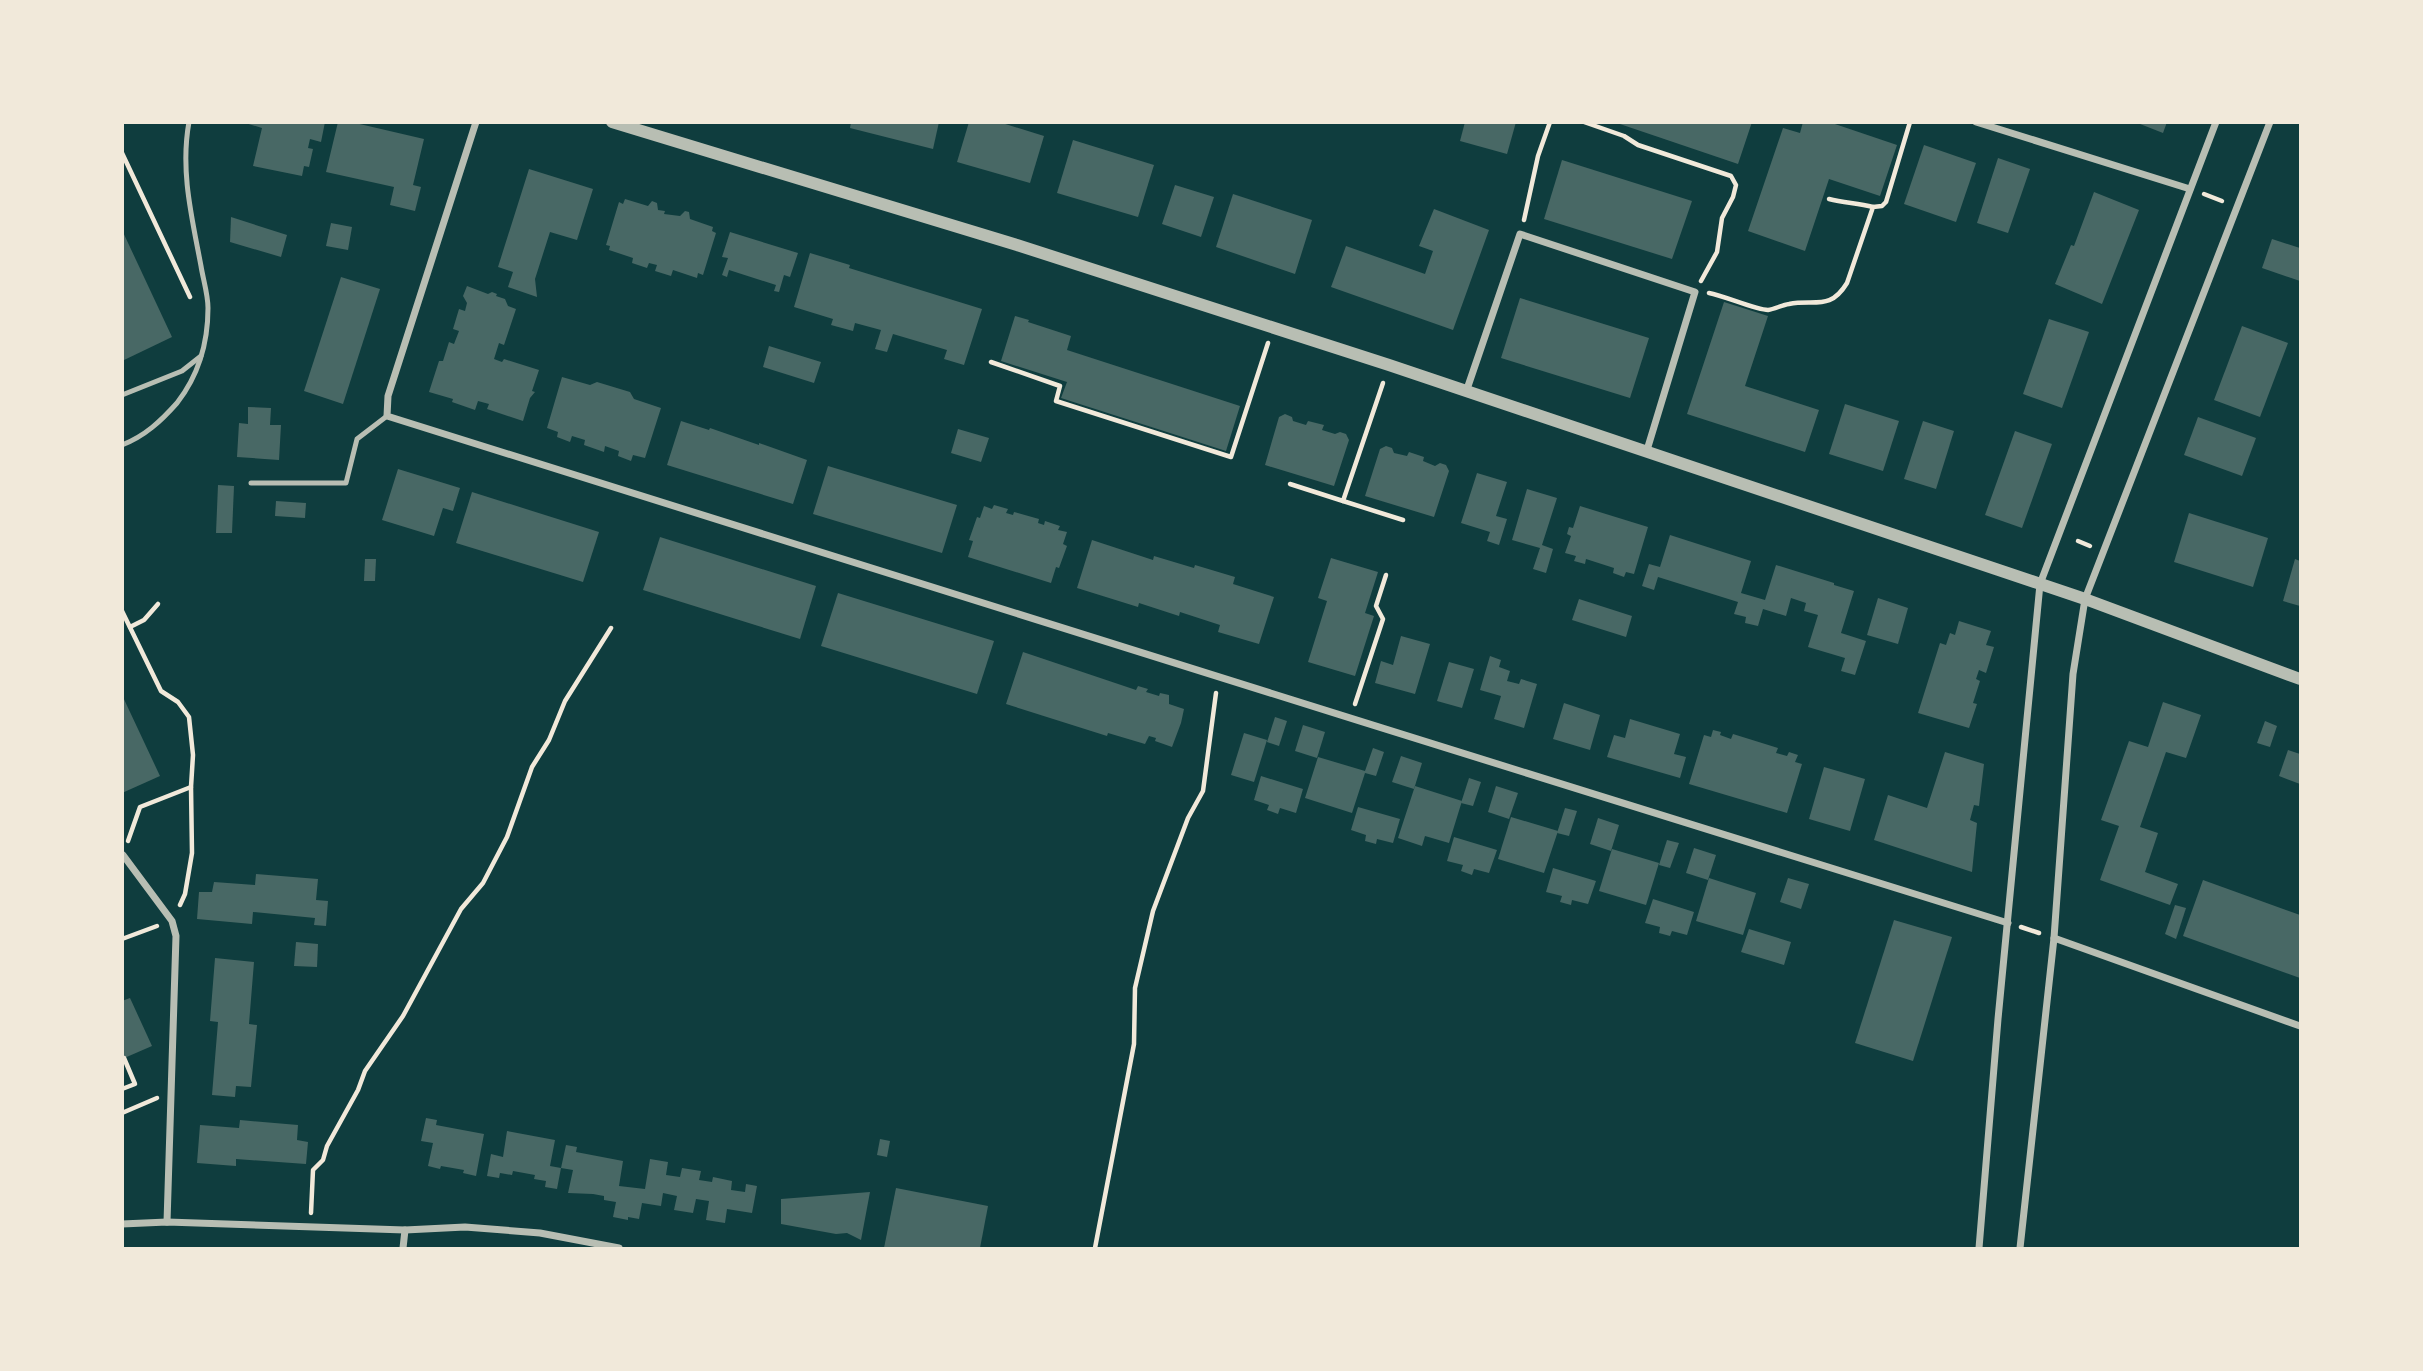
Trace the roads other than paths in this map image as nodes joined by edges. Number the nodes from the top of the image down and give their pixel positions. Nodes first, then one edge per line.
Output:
1 (189, 122) edge
2 (476, 122) edge
3 (612, 122) edge
4 (1976, 122) edge
5 (2216, 122) edge
6 (2270, 122) edge
7 (2190, 189) junction
8 (202, 355) junction
9 (1466, 391) junction
10 (122, 395) edge
11 (387, 416) junction
12 (122, 445) edge
13 (1647, 450) junction
14 (251, 483) dead end
15 (2040, 584) junction
16 (2085, 599) junction
17 (2301, 679) edge
18 (123, 855) edge
19 (2007, 923) junction
20 (2053, 938) junction
21 (2301, 1026) edge
22 (167, 1222) junction
23 (122, 1224) edge
24 (405, 1230) junction
25 (404, 1248) edge
26 (619, 1248) edge
27 (1979, 1248) edge
28 (2020, 1248) edge

1 - 8 lane
2 - 11 street
3 - 9 street
4 - 7 street
5 - 7 street
6 - 16 street
7 - 15 street
8 - 10 lane
8 - 12 lane
9 - 13 street
9 - 13 street
11 - 14 lane
11 - 19 street
13 - 15 street
15 - 16 street
15 - 19 street
16 - 17 street
16 - 20 street
18 - 22 street
19 - 27 street
20 - 21 street
20 - 28 street
22 - 23 street
22 - 24 street
24 - 25 street
24 - 26 street

